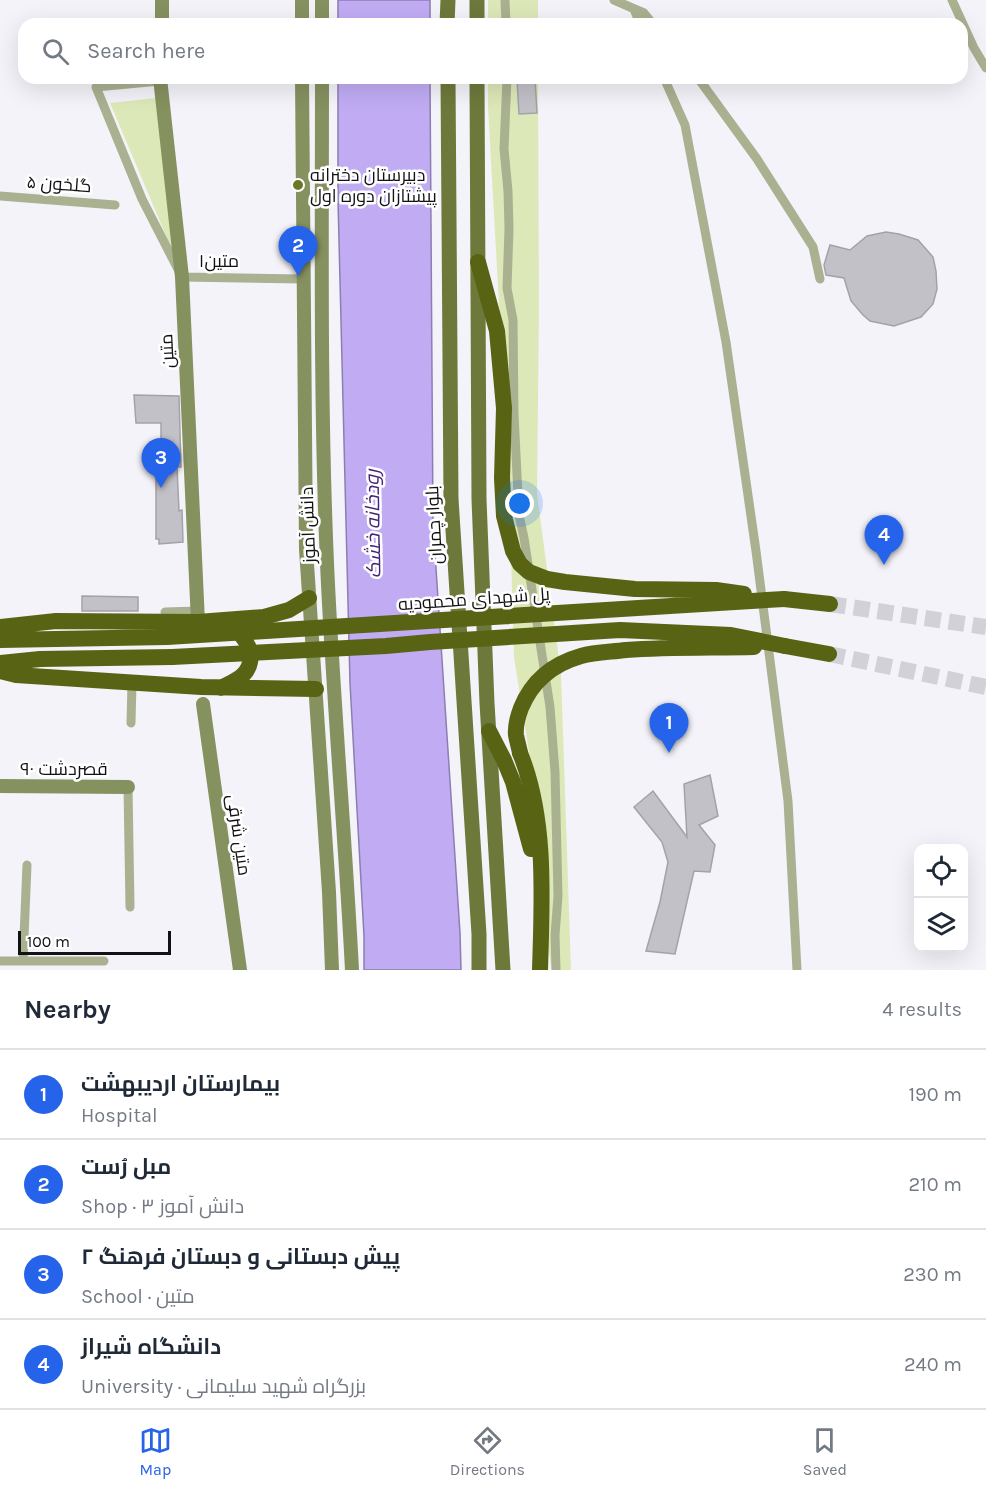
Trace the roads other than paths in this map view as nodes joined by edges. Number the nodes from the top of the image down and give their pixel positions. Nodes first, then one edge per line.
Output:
1 (162, 0) edge
2 (302, 0) edge
3 (322, 0) edge
4 (448, 0) edge
5 (477, 0) edge
6 (505, 0) edge
7 (614, 0) edge
8 (952, 0) edge
9 (634, 9) junction
10 (162, 18) edge
11 (302, 18) edge
12 (322, 18) edge
13 (447, 18) edge
14 (477, 18) edge
15 (506, 18) edge
16 (638, 18) edge
17 (648, 18) edge
18 (960, 18) edge
19 (968, 35) edge
20 (986, 68) edge
21 (120, 84) edge
22 (161, 84) edge
23 (302, 84) edge
24 (322, 84) edge
25 (448, 84) edge
26 (477, 84) edge
27 (507, 84) edge
28 (667, 84) edge
29 (702, 84) edge
30 (0, 196) edge
31 (115, 205) dead end
32 (478, 262) junction
33 (182, 277) junction
34 (303, 279) junction
35 (820, 279) dead end
36 (309, 598) junction
37 (784, 599) junction
38 (830, 604) tunnel mouth
39 (165, 612) dead end
40 (203, 618) junction
41 (0, 627) edge
42 (0, 640) edge
43 (785, 646) junction
44 (829, 654) tunnel mouth
45 (0, 663) edge
46 (0, 671) edge
47 (132, 683) junction
48 (220, 688) junction
49 (316, 689) junction
50 (203, 704) dead end
51 (131, 723) dead end
52 (489, 731) junction
53 (0, 786) edge
54 (128, 787) joint
55 (27, 865) dead end
56 (541, 884) junction
57 (130, 907) dead end
58 (542, 910) junction
59 (0, 961) edge
60 (23, 961) junction
61 (104, 961) dead end
62 (65, 966) edge
63 (240, 970) edge
64 (332, 970) edge
65 (352, 970) edge
66 (479, 970) edge
67 (503, 970) edge
68 (540, 970) edge
69 (546, 970) edge
70 (556, 970) edge
71 (797, 970) edge

1 - 10 main road
2 - 11 main road
3 - 12 main road
4 - 13 main road
5 - 14 main road
6 - 15 street
7 - 9 street
8 - 18 street
9 - 16 street
9 - 17 street
19 - 20 street
21 - 33 street
22 - 33 main road, متین
23 - 34 main road, دانش آموز
24 - 65 main road, دانش آموز
25 - 66 main road, بلوار چمران
26 - 32 main road
27 - 70 street
28 - 71 street
29 - 35 street
30 - 31 street, ۵ گلخون
32 - 37 highway, bridge
32 - 52 main road
33 - 34 street, متین۱
33 - 40 main road, متین
34 - 36 main road, دانش آموز
36 - 40 highway
36 - 49 main road, دانش آموز
37 - 38 highway
37 - 42 highway, پل شهدای محمودیه, bridge
39 - 40 street
40 - 41 highway
40 - 48 highway
43 - 44 highway
43 - 45 highway, bridge
43 - 56 highway, bridge
46 - 47 highway
47 - 48 highway
47 - 51 street
48 - 49 highway
49 - 64 main road, دانش آموز
50 - 63 main road, متین شرقی
52 - 56 highway
52 - 67 main road
53 - 54 main road, ۹۰ قصردشت
54 - 57 street
55 - 60 street
56 - 58 highway
58 - 68 highway
58 - 69 street
59 - 60 street
60 - 62 street
61 - 62 street

